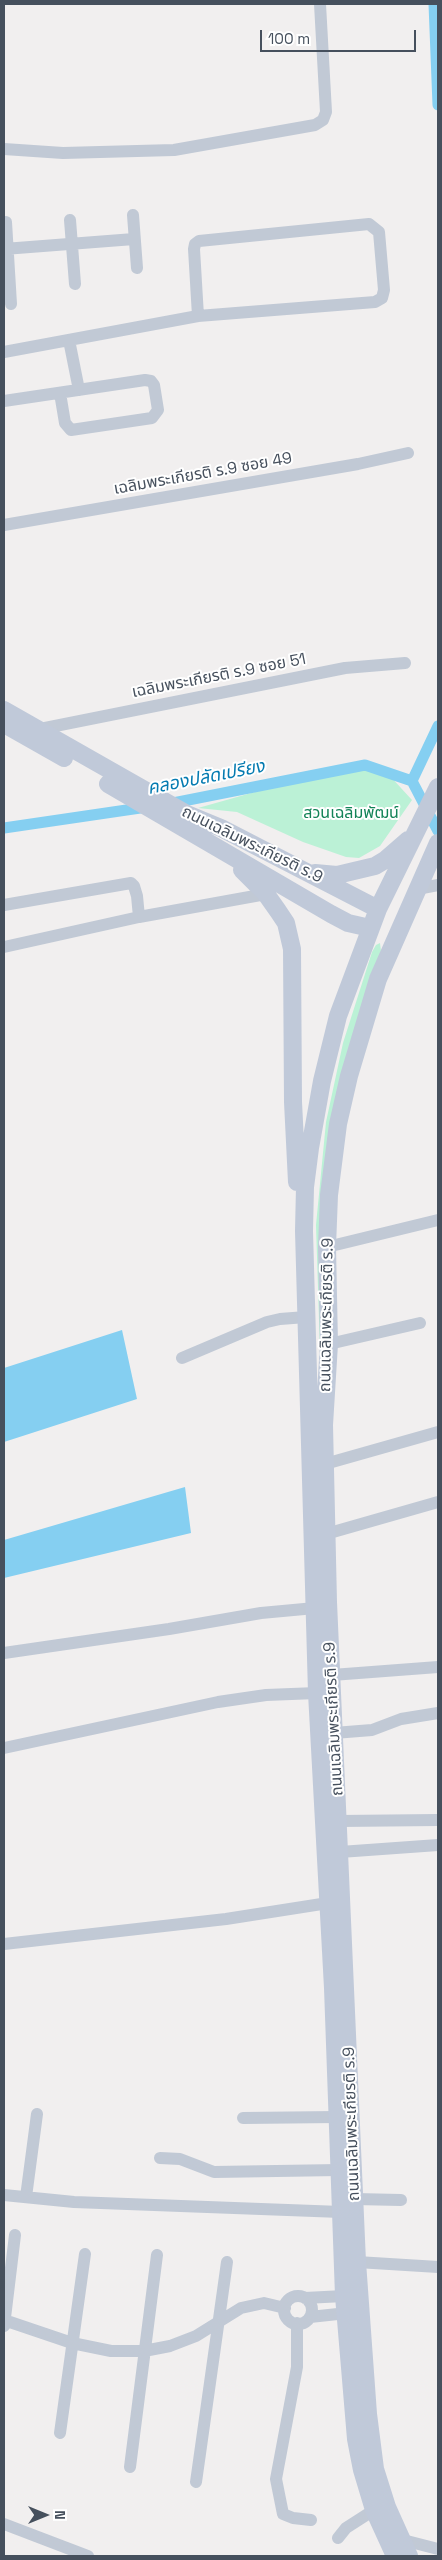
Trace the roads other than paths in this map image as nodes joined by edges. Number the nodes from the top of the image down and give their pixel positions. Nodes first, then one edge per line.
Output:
1 (320, 4) edge
2 (4, 149) edge
3 (133, 215) dead end
4 (70, 220) dead end
5 (6, 222) dead end
6 (134, 239) junction
7 (72, 244) junction
8 (6, 249) edge
9 (136, 268) dead end
10 (75, 284) dead end
11 (11, 304) dead end
12 (198, 316) junction
13 (69, 340) junction
14 (4, 352) edge
15 (79, 390) junction
16 (60, 393) junction
17 (4, 401) edge
18 (408, 453) dead end
19 (4, 525) edge
20 (405, 663) dead end
21 (4, 710) edge
22 (4, 724) edge
23 (40, 730) junction
24 (438, 787) edge
25 (127, 788) junction
26 (418, 827) junction
27 (434, 851) edge
28 (224, 853) junction
29 (307, 871) junction
30 (438, 885) edge
31 (417, 889) junction
32 (266, 894) junction
33 (4, 905) edge
34 (140, 917) junction
35 (377, 919) junction
36 (4, 947) edge
37 (389, 951) junction
38 (438, 1220) edge
39 (304, 1231) junction
40 (327, 1246) junction
41 (306, 1317) junction
42 (420, 1323) dead end
43 (329, 1344) junction
44 (182, 1358) dead end
45 (438, 1432) edge
46 (325, 1464) junction
47 (438, 1502) edge
48 (326, 1534) junction
49 (315, 1608) junction
50 (4, 1653) edge
51 (438, 1667) edge
52 (332, 1675) junction
53 (324, 1693) junction
54 (438, 1713) edge
55 (334, 1733) junction
56 (4, 1748) edge
57 (438, 1820) edge
58 (339, 1821) junction
59 (438, 1844) edge
60 (340, 1852) junction
61 (328, 1903) junction
62 (4, 1944) edge
63 (37, 2114) dead end
64 (337, 2117) junction
65 (243, 2118) dead end
66 (160, 2158) dead end
67 (340, 2170) junction
68 (4, 2195) edge
69 (26, 2198) junction
70 (355, 2199) junction
71 (401, 2200) dead end
72 (340, 2212) junction
73 (15, 2235) dead end
74 (84, 2254) dead end
75 (157, 2255) dead end
76 (227, 2262) dead end
77 (357, 2262) junction
78 (438, 2266) edge
79 (305, 2298) junction
80 (353, 2304) junction
81 (285, 2308) junction
82 (310, 2316) junction
83 (218, 2322) junction
84 (4, 2323) edge
85 (297, 2323) junction
86 (72, 2343) junction
87 (144, 2351) junction
88 (60, 2433) dead end
89 (130, 2467) dead end
90 (196, 2482) dead end
91 (374, 2510) junction
92 (311, 2520) dead end
93 (4, 2524) edge
94 (338, 2538) dead end
95 (399, 2539) junction
96 (438, 2549) edge
97 (88, 2556) edge
98 (395, 2556) edge
99 (409, 2556) edge

1 - 2 street
3 - 6 street
4 - 7 street
5 - 8 street
6 - 7 street
6 - 9 street
7 - 8 street
7 - 10 street
8 - 11 street
12 - 12 street
12 - 13 street
13 - 14 street
13 - 15 street
15 - 16 street
15 - 16 street
16 - 17 street
18 - 19 street, เฉลิมพระเกียรติ ร.9 ซอย 49
20 - 23 street, เฉลิมพระเกียรติ ร.9 ซอย 51
21 - 23 main road, ถนนเฉลิมพระเกียรติ ร.9
22 - 25 main road, ถนนเฉลิมพระเกียรติ ร.9
23 - 25 main road, ถนนเฉลิมพระเกียรติ ร.9
24 - 26 main road
25 - 28 main road, ถนนเฉลิมพระเกียรติ ร.9
25 - 29 main road, ถนนเฉลิมพระเกียรติ ร.9
26 - 29 main road
26 - 35 main road
27 - 31 main road, ถนนเฉลิมพระเกียรติ ร.9
28 - 32 main road
28 - 35 main road, ถนนเฉลิมพระเกียรติ ร.9
29 - 35 main road, ถนนเฉลิมพระเกียรติ ร.9
30 - 31 street
31 - 35 main road
31 - 37 main road, ถนนเฉลิมพระเกียรติ ร.9
32 - 34 street
32 - 39 main road
33 - 34 street
34 - 36 street
35 - 37 main road
35 - 39 main road, ถนนเฉลิมพระเกียรติ ร.9
37 - 40 main road, ถนนเฉลิมพระเกียรติ ร.9
38 - 40 street
39 - 41 main road, ถนนเฉลิมพระเกียรติ ร.9
40 - 43 main road, ถนนเฉลิมพระเกียรติ ร.9
41 - 44 street
41 - 49 main road, ถนนเฉลิมพระเกียรติ ร.9
42 - 43 street
43 - 46 main road, ถนนเฉลิมพระเกียรติ ร.9
45 - 46 street
46 - 48 main road, ถนนเฉลิมพระเกียรติ ร.9
47 - 48 street
48 - 52 main road, ถนนเฉลิมพระเกียรติ ร.9
49 - 50 street
49 - 53 main road, ถนนเฉลิมพระเกียรติ ร.9
51 - 52 street
52 - 53 main road, ถนนเฉลิมพระเกียรติ ร.9
53 - 55 main road, ถนนเฉลิมพระเกียรติ ร.9
53 - 56 street
53 - 61 main road, ถนนเฉลิมพระเกียรติ ร.9
54 - 55 street
55 - 58 main road, ถนนเฉลิมพระเกียรติ ร.9
57 - 58 street
58 - 60 main road, ถนนเฉลิมพระเกียรติ ร.9
59 - 60 street
60 - 70 main road, ถนนเฉลิมพระเกียรติ ร.9
61 - 62 street
61 - 64 main road, ถนนเฉลิมพระเกียรติ ร.9
63 - 69 street
64 - 65 street
64 - 67 main road, ถนนเฉลิมพระเกียรติ ร.9
66 - 67 street
67 - 72 main road, ถนนเฉลิมพระเกียรติ ร.9
68 - 69 street
69 - 72 street
70 - 71 street
70 - 77 main road, ถนนเฉลิมพระเกียรติ ร.9
72 - 80 main road, ถนนเฉลิมพระเกียรติ ร.9
73 - 84 street
74 - 86 street
75 - 87 street
76 - 83 street
77 - 78 street
77 - 80 main road, ถนนเฉลิมพระเกียรติ ร.9
79 - 80 street
79 - 81 street
79 - 82 street
80 - 82 street
80 - 91 main road, ถนนเฉลิมพระเกียรติ ร.9
80 - 95 main road, ถนนเฉลิมพระเกียรติ ร.9
81 - 83 street
81 - 85 street
82 - 85 street
83 - 87 street
83 - 90 street
84 - 86 street
85 - 92 street
86 - 87 street
86 - 88 street
87 - 89 street
91 - 94 street
91 - 98 main road, ถนนเฉลิมพระเกียรติ ร.9
93 - 97 street
95 - 96 street
95 - 99 main road, ถนนเฉลิมพระเกียรติ ร.9

